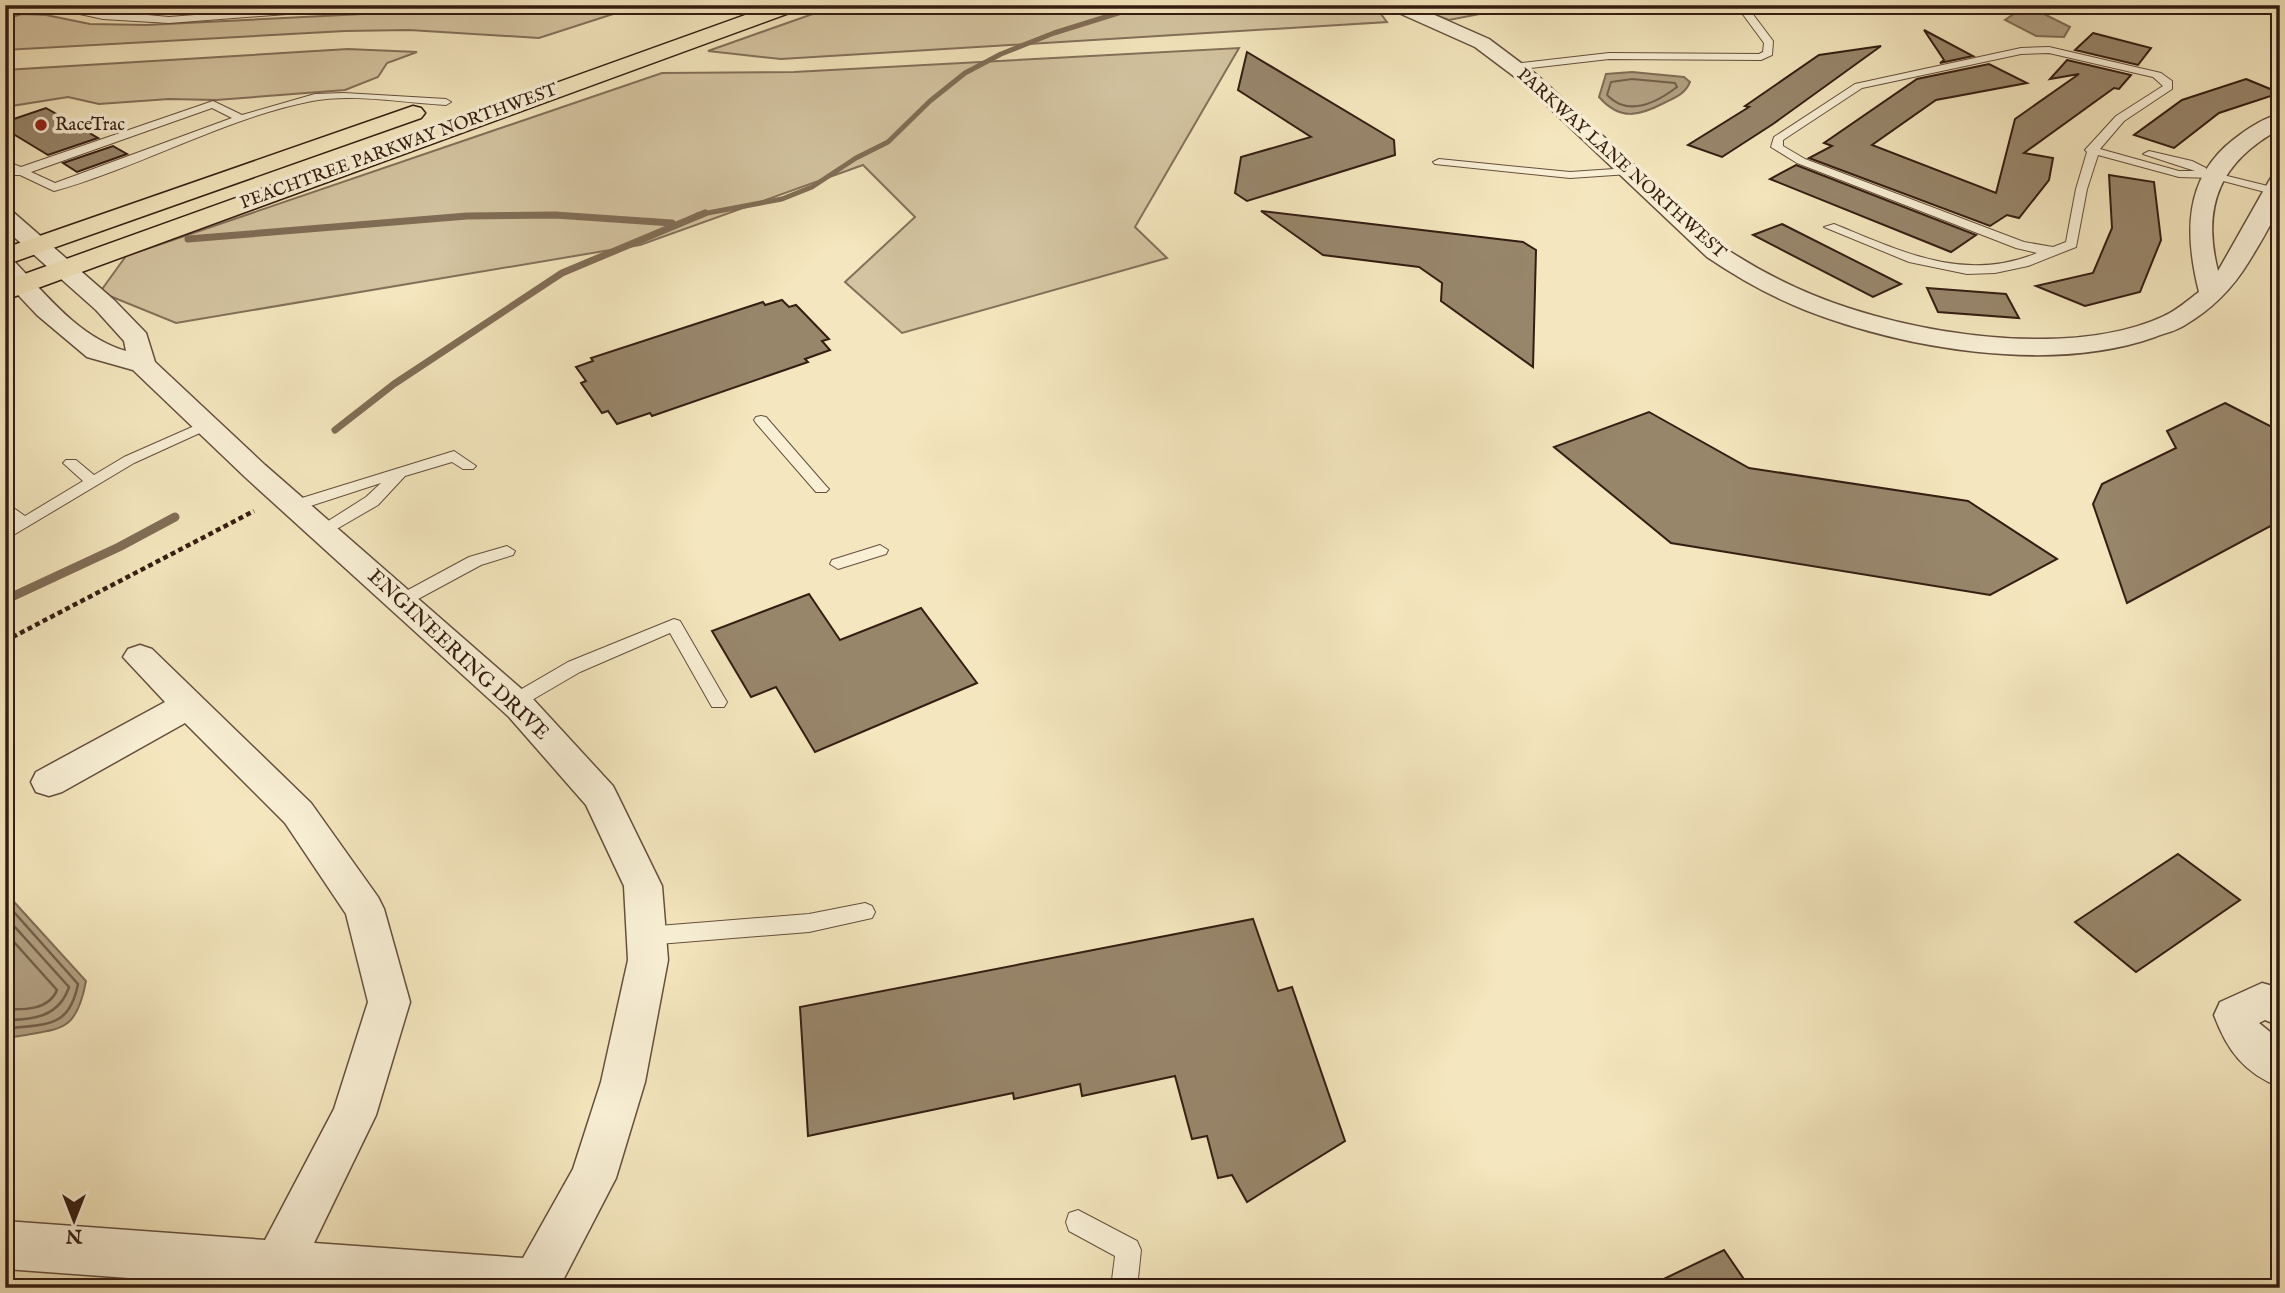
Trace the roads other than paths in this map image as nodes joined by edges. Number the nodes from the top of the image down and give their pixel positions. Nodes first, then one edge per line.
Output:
1 (14, 5) edge
2 (43, 5) edge
3 (365, 5) edge
4 (793, 5) edge
5 (1396, 5) edge
6 (1741, 5) edge
7 (5, 8) edge
8 (1513, 66) junction
9 (471, 93) dead end
10 (446, 102) junction
11 (242, 118) junction
12 (2280, 120) edge
13 (2095, 146) junction
14 (1439, 162) dead end
15 (5, 164) edge
16 (1629, 171) junction
17 (19, 172) junction
18 (2212, 175) junction
19 (5, 176) edge
20 (2278, 189) edge
21 (5, 217) edge
22 (1830, 227) dead end
23 (2054, 251) junction
24 (50, 257) junction
25 (10, 274) edge
26 (2212, 295) junction
27 (142, 364) junction
28 (761, 420) dead end
29 (208, 424) junction
30 (71, 463) dead end
31 (468, 466) dead end
32 (400, 474) junction
33 (93, 482) junction
34 (821, 489) dead end
35 (295, 506) junction
36 (5, 507) edge
37 (24, 524) junction
38 (322, 530) junction
39 (5, 535) edge
40 (880, 550) dead end
41 (507, 551) dead end
42 (838, 564) dead end
43 (401, 601) junction
44 (140, 657) dead end
45 (514, 702) junction
46 (718, 702) dead end
47 (188, 705) junction
48 (49, 782) dead end
49 (865, 912) dead end
50 (646, 936) junction
51 (2280, 1007) edge
52 (2280, 1067) edge
53 (1077, 1222) dead end
54 (5, 1245) edge
55 (278, 1265) junction
56 (541, 1286) edge
57 (1124, 1288) edge

1 - 7 street
2 - 3 lane
4 - 24 highway, PEACHTREE PARKWAY NORTHWEST
5 - 8 street, PARKWAY LANE NORTHWEST
6 - 8 lane
8 - 16 street, PARKWAY LANE NORTHWEST
9 - 10 highway, PEACHTREE PARKWAY NORTHWEST
10 - 11 lane
10 - 24 highway, PEACHTREE PARKWAY NORTHWEST
11 - 17 lane
11 - 17 lane
12 - 18 street
13 - 18 lane
13 - 23 lane
13 - 23 lane
14 - 16 lane
15 - 17 lane
16 - 26 street, PARKWAY LANE NORTHWEST
17 - 19 lane
18 - 20 lane
18 - 26 street
20 - 26 street, PARKWAY LANE NORTHWEST
21 - 24 street, ENGINEERING DRIVE
22 - 23 lane
24 - 25 highway, PEACHTREE PARKWAY NORTHWEST
24 - 27 street, ENGINEERING DRIVE
25 - 27 street, ENGINEERING DRIVE
27 - 29 street, ENGINEERING DRIVE
28 - 34 lane
29 - 33 lane
29 - 35 street, ENGINEERING DRIVE
30 - 33 lane
31 - 32 lane
32 - 35 lane
32 - 38 lane
33 - 37 lane
35 - 38 street, ENGINEERING DRIVE
36 - 37 lane
37 - 39 lane
38 - 43 street, ENGINEERING DRIVE
40 - 42 lane
41 - 43 lane
43 - 45 street, ENGINEERING DRIVE
44 - 47 street
45 - 46 lane
45 - 50 street, ENGINEERING DRIVE
47 - 48 street
47 - 55 street
49 - 50 lane
50 - 56 street, ENGINEERING DRIVE
51 - 52 street
53 - 57 lane
54 - 55 street
55 - 56 street

